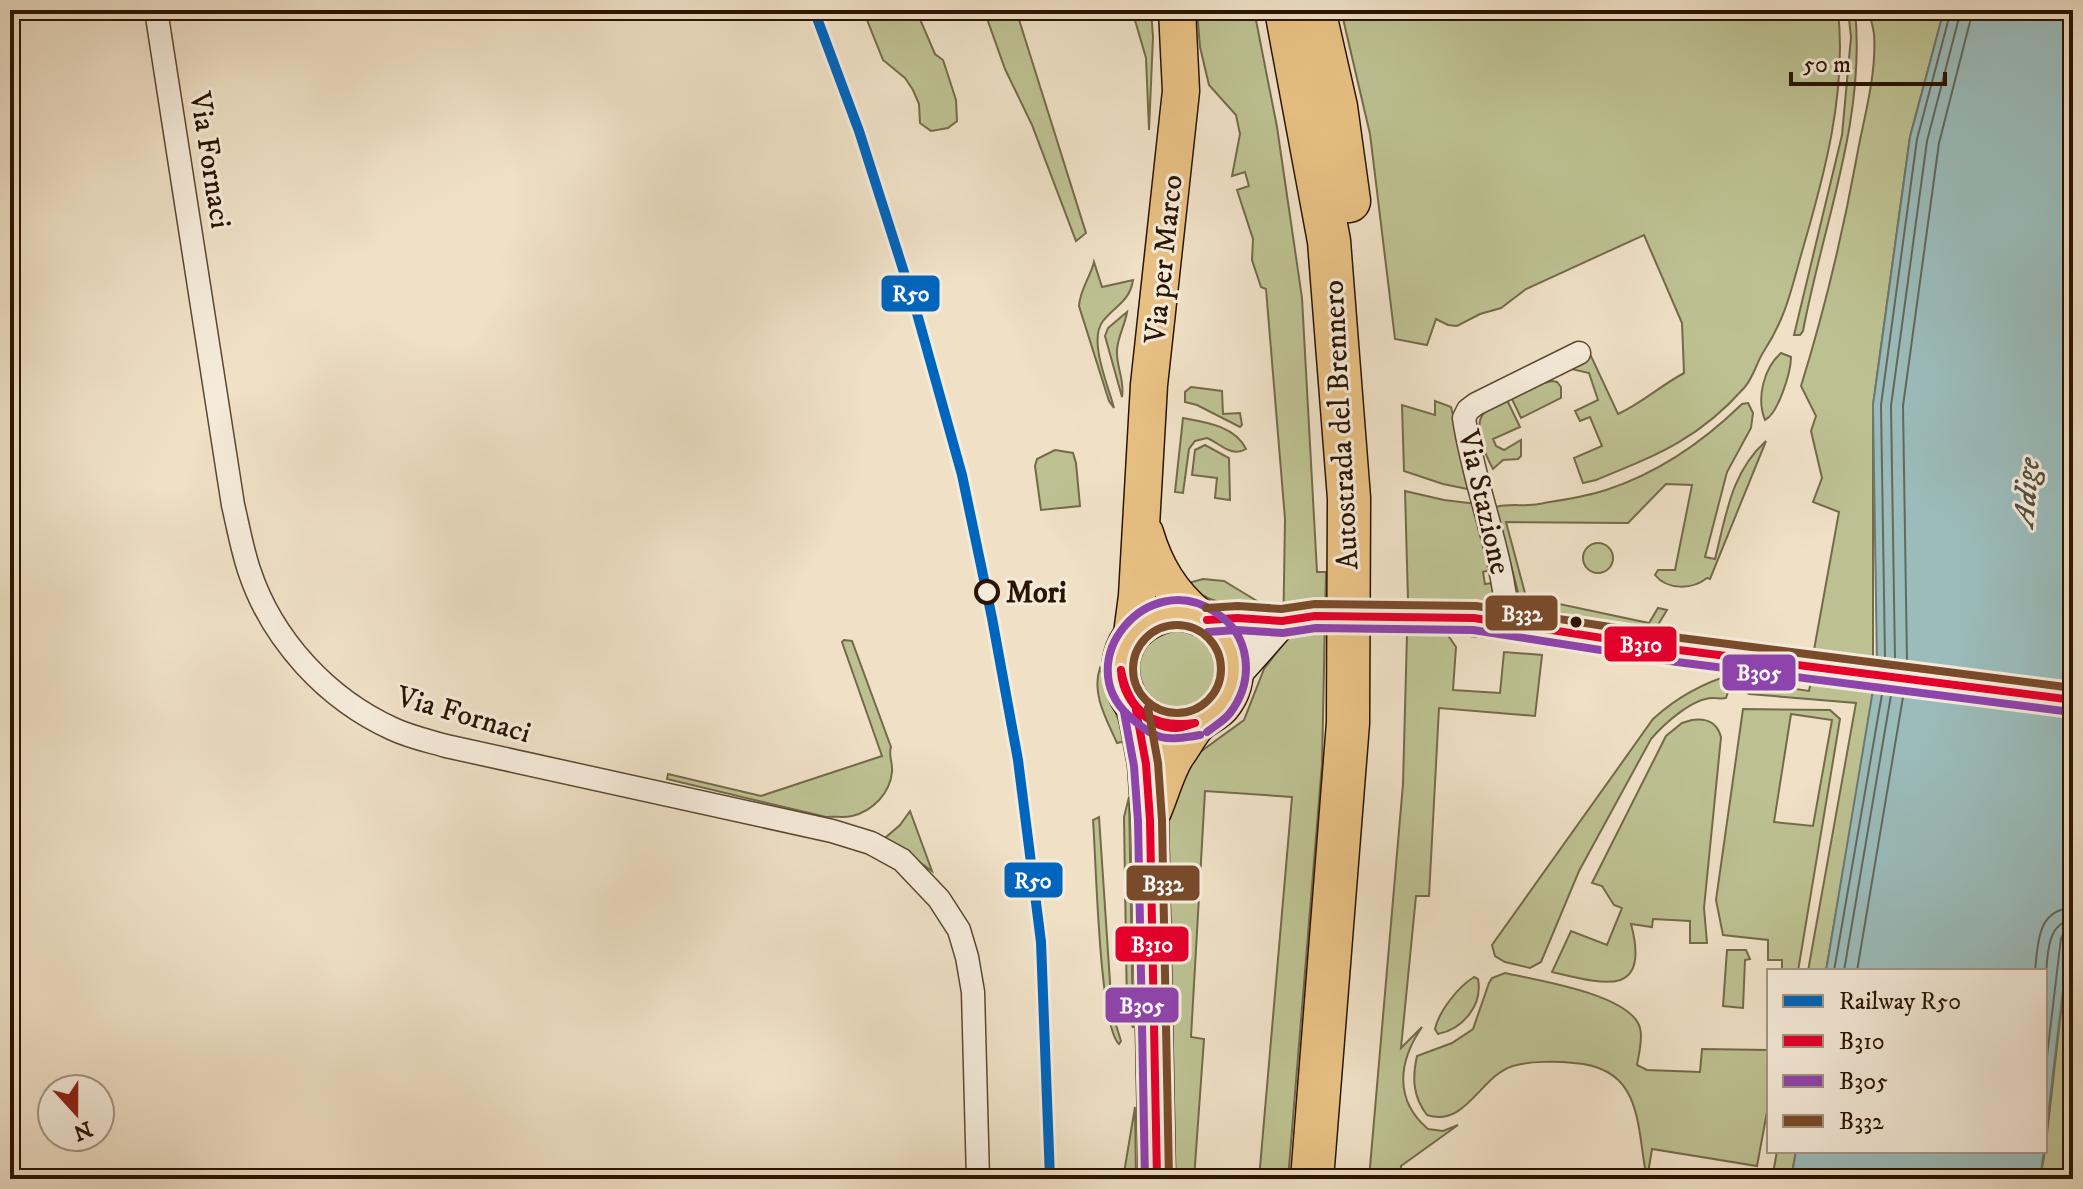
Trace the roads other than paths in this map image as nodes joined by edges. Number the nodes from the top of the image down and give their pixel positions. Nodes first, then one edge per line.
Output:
1 (156, 10) edge
2 (1177, 10) edge
3 (1286, 10) edge
4 (1314, 10) edge
5 (1579, 353) dead end
6 (1141, 508) junction
7 (1203, 619) junction
8 (1282, 621) junction
9 (1508, 623) junction
10 (1132, 634) junction
11 (1235, 674) junction
12 (2073, 700) edge
13 (1136, 710) junction
14 (1199, 723) junction
15 (1150, 820) junction
16 (978, 1179) edge
17 (1157, 1179) edge
18 (1312, 1179) edge
19 (1338, 1179) edge

1 - 16 street, Via Fornaci
2 - 6 main road, Via per Marco
3 - 18 highway, Autostrada del Brennero
4 - 19 highway, Autostrada del Brennero
5 - 9 street, Via Stazione
6 - 7 main road, Via per Marco
6 - 10 main road, Via per Marco
7 - 8 main road, Via Stazione
7 - 10 main road
7 - 11 main road
8 - 9 main road, Via Stazione, bridge
8 - 11 main road
9 - 12 main road, Via Stazione
10 - 13 main road
11 - 14 main road
13 - 14 main road
13 - 15 main road
14 - 15 main road
15 - 17 main road

